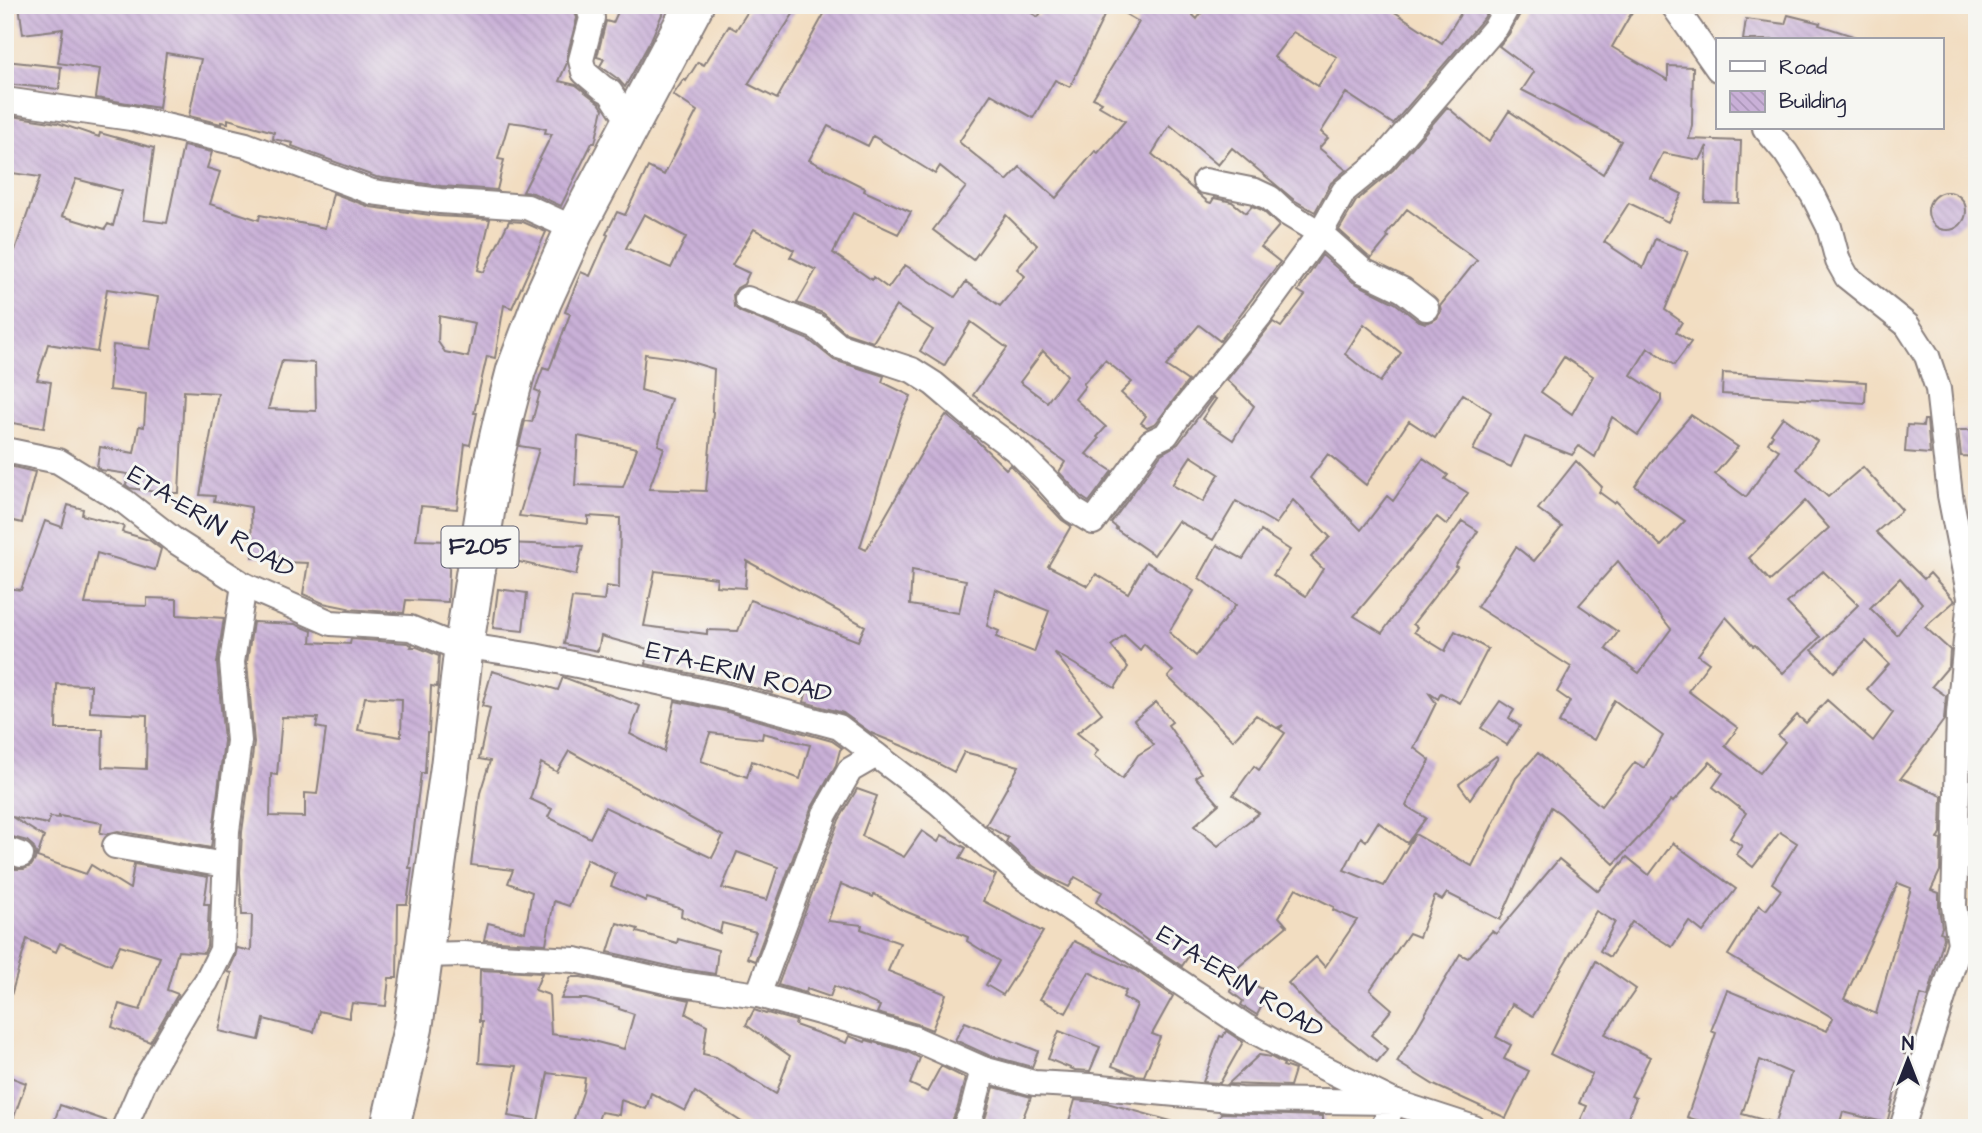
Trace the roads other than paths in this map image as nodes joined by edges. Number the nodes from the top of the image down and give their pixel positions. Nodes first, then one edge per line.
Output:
1 (588, 5) edge
2 (675, 5) edge
3 (694, 5) edge
4 (1508, 5) edge
5 (1673, 5) edge
6 (1716, 66) edge
7 (5, 100) edge
8 (621, 109) junction
9 (1767, 130) edge
10 (1205, 181) dead end
11 (565, 224) junction
12 (1320, 233) junction
13 (747, 299) dead end
14 (1426, 308) dead end
15 (5, 450) edge
16 (244, 584) junction
17 (456, 644) junction
18 (876, 755) junction
19 (115, 845) dead end
20 (225, 865) junction
21 (424, 955) junction
22 (758, 995) junction
23 (984, 1069) junction
24 (1394, 1102) junction
25 (124, 1128) edge
26 (371, 1128) edge
27 (390, 1128) edge
28 (964, 1128) edge
29 (1383, 1128) edge
30 (1474, 1128) edge
31 (1902, 1128) edge

1 - 8 street
2 - 8 main road, F205
3 - 17 main road, F205
4 - 12 street
5 - 6 street
7 - 11 street
8 - 11 main road, F205
9 - 31 street
10 - 12 street
11 - 17 main road, F205
12 - 13 street
12 - 14 street
15 - 16 street, ETA-ERIN ROAD
16 - 17 street, ETA-ERIN ROAD
16 - 20 street
17 - 18 street, ETA-ERIN ROAD
17 - 21 main road, F205
17 - 26 main road, F205
18 - 22 street
18 - 24 street, ETA-ERIN ROAD
19 - 20 street
20 - 25 street
21 - 22 street
21 - 27 main road, F205
22 - 23 street
23 - 24 street
23 - 28 street
24 - 29 street
24 - 30 street, ETA-ERIN ROAD

